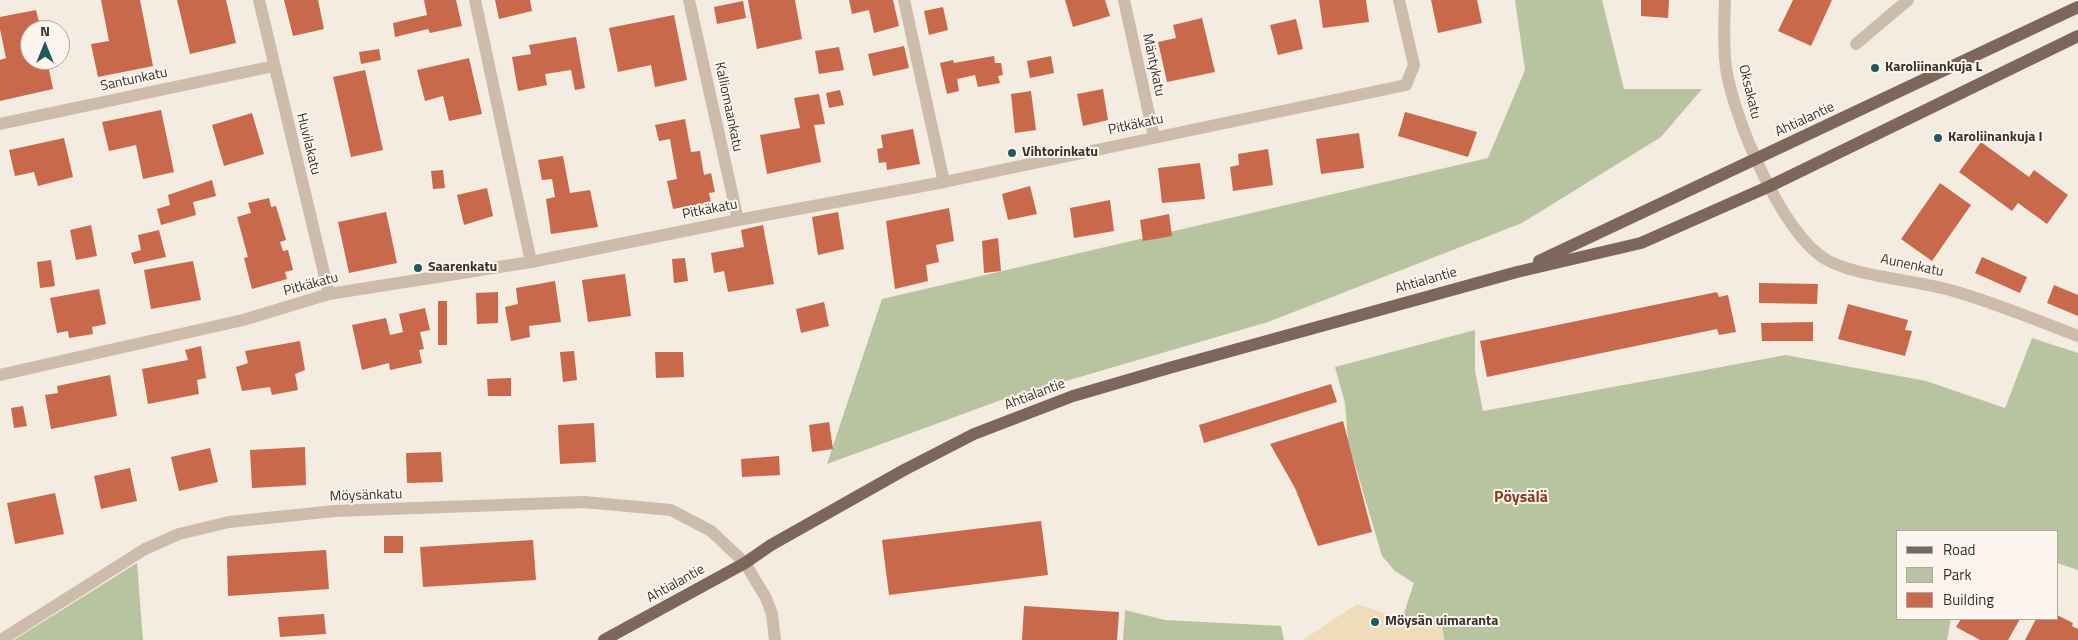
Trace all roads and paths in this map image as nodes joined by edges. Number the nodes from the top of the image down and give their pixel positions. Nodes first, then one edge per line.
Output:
1 (259, 0) edge
2 (475, 0) edge
3 (689, 0) edge
4 (904, 0) edge
5 (1124, 0) edge
6 (1399, 0) edge
7 (1725, 0) edge
8 (1908, 0) edge
9 (2078, 7) edge
10 (2078, 36) edge
11 (1856, 44) dead end
12 (274, 66) junction
13 (0, 124) edge
14 (1154, 137) junction
15 (1758, 159) junction
16 (944, 182) junction
17 (1770, 186) junction
18 (738, 220) junction
19 (531, 262) junction
20 (1516, 272) junction
21 (329, 294) junction
22 (2078, 336) edge
23 (0, 375) edge
24 (745, 562) junction
25 (1, 640) edge
26 (604, 640) edge
27 (774, 640) edge

1 - 12 street, Huvilakatu
2 - 19 street
3 - 18 street, Kalliomaankatu
4 - 16 street
5 - 14 street, Mäntykatu
6 - 14 street, Pitkäkatu
7 - 15 street, Oksakatu
8 - 11 street
9 - 15 main road, Ahtialantie
10 - 17 main road, Ahtialantie
12 - 13 street, Santunkatu
12 - 21 street, Huvilakatu
14 - 16 street, Pitkäkatu
15 - 17 street, Oksakatu
15 - 20 main road, Ahtialantie
16 - 18 street, Pitkäkatu
17 - 20 main road, Ahtialantie
17 - 22 street, Aunenkatu
18 - 19 street, Pitkäkatu
19 - 21 street, Pitkäkatu
20 - 24 main road, Ahtialantie
21 - 23 street, Pitkäkatu
24 - 25 street, Möysänkatu
24 - 26 main road, Ahtialantie
24 - 27 street

